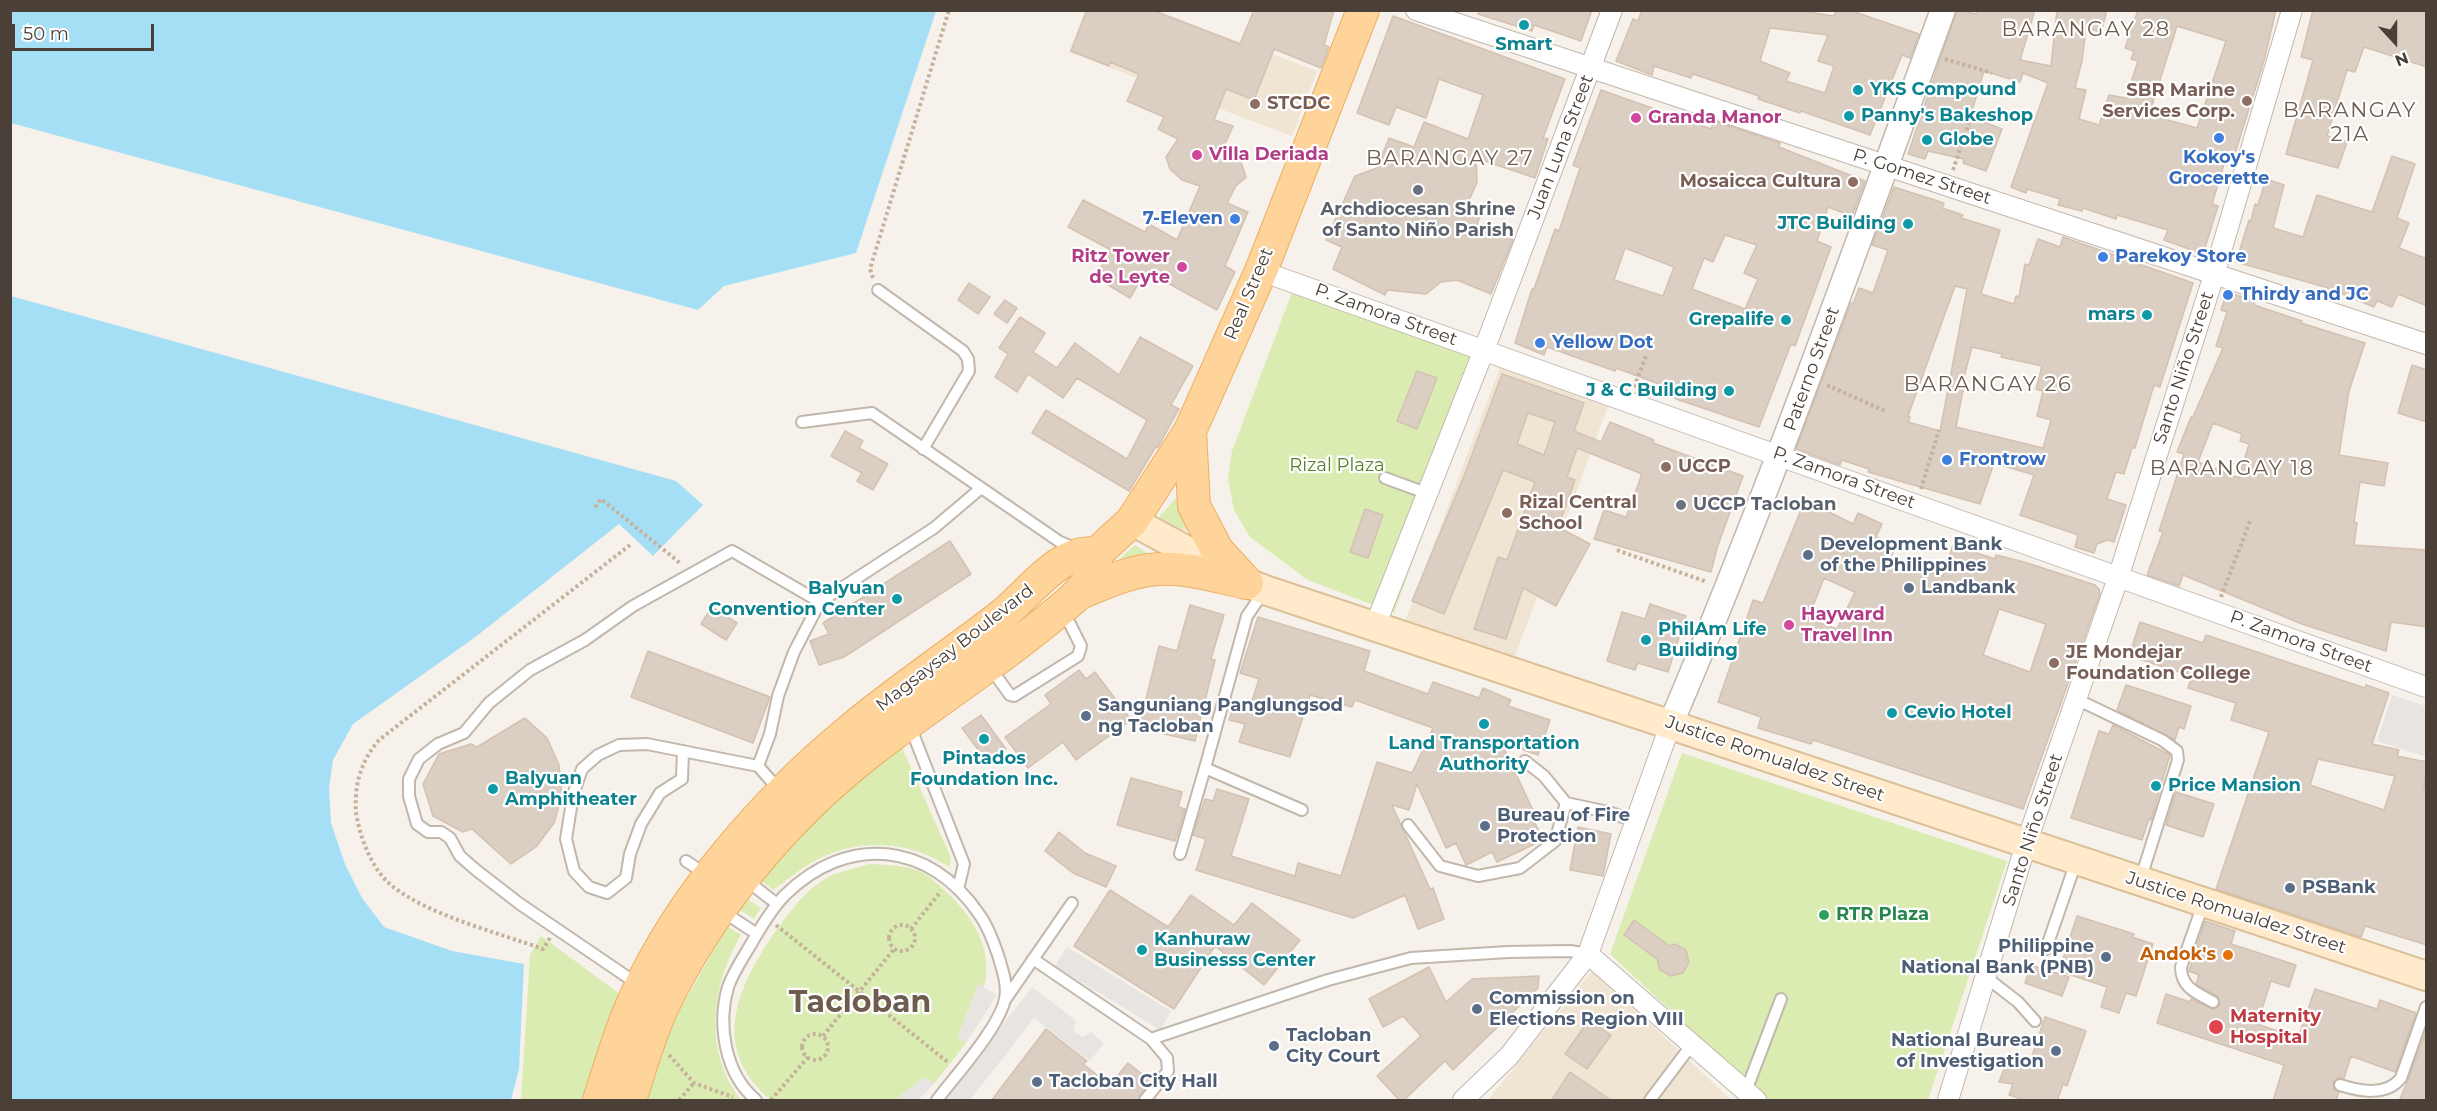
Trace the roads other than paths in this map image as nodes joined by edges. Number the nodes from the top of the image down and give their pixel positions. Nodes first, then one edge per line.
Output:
1 (1363, 10) edge
2 (1416, 10) edge
3 (1612, 10) edge
4 (1943, 10) edge
5 (2292, 10) edge
6 (1590, 68) junction
7 (1886, 165) junction
8 (1261, 271) junction
9 (2214, 275) junction
10 (878, 290) road end
11 (2427, 344) edge
12 (1484, 350) junction
13 (802, 422) dead end
14 (1190, 431) junction
15 (923, 450) junction
16 (1780, 456) junction
17 (1385, 478) dead end
18 (980, 489) junction
19 (1425, 493) junction
20 (1132, 521) junction
21 (1096, 554) junction
22 (2118, 578) junction
23 (1256, 586) junction
24 (820, 602) junction
25 (1068, 603) junction
26 (1375, 626) junction
27 (979, 652) junction
28 (2427, 687) edge
29 (2076, 699) junction
30 (909, 723) junction
31 (1671, 723) junction
32 (683, 751) junction
33 (1525, 761) dead end
34 (758, 766) junction
35 (1205, 768) junction
36 (791, 802) junction
37 (1566, 803) junction
38 (1302, 810) dead end
39 (1635, 821) junction
40 (1408, 825) dead end
41 (2026, 844) junction
42 (1180, 854) dead end
43 (2076, 862) junction
44 (712, 881) junction
45 (2140, 881) junction
46 (958, 889) junction
47 (2204, 901) junction
48 (1072, 903) dead end
49 (777, 904) junction
50 (757, 934) junction
51 (2046, 949) dead end
52 (1588, 954) junction
53 (1033, 959) junction
54 (2427, 976) edge
55 (1987, 978) junction
56 (640, 986) junction
57 (1780, 999) dead end
58 (1005, 1000) junction
59 (2213, 1002) dead end
60 (2427, 1007) edge
61 (2035, 1021) dead end
62 (1151, 1039) junction
63 (1693, 1043) junction
64 (2340, 1085) dead end
65 (1751, 1096) edge
66 (599, 1101) edge
67 (630, 1101) edge
68 (756, 1101) edge
69 (936, 1101) edge
70 (1145, 1101) edge
71 (1463, 1101) edge
72 (1650, 1101) edge
73 (1948, 1101) edge

1 - 8 main road, Real Street
2 - 6 street, P. Gomez Street
3 - 6 street, Juan Luna Street
4 - 7 street, Paterno Street
5 - 9 street, Santo Niño Street
6 - 7 street, P. Gomez Street
6 - 12 street, Juan Luna Street
7 - 9 street, P. Gomez Street
7 - 16 street, Paterno Street
8 - 12 street, P. Zamora Street
8 - 14 main road, Real Street
9 - 11 street, P. Gomez Street
9 - 22 street, Santo Niño Street
10 - 15 lane
12 - 16 street, P. Zamora Street
12 - 19 street, Juan Luna Street
13 - 15 lane
14 - 20 main road, Real Street
14 - 23 main road
15 - 18 lane
16 - 22 street, P. Zamora Street
16 - 31 street, Paterno Street
17 - 19 lane
18 - 21 lane
18 - 24 lane
19 - 26 street, Juan Luna Street
20 - 21 main road, Real Street
20 - 23 main road, Justice Romualdez Street
21 - 25 main road, Magsaysay Boulevard
21 - 27 main road, Magsaysay Boulevard
22 - 28 street, P. Zamora Street
22 - 29 street, Santo Niño Street
23 - 25 main road
23 - 26 main road, Justice Romualdez Street
23 - 35 lane
24 - 34 lane
24 - 56 lane
25 - 27 main road, Magsaysay Boulevard
25 - 27 lane
26 - 31 main road, Justice Romualdez Street
27 - 30 main road, Magsaysay Boulevard
27 - 36 main road, Magsaysay Boulevard
29 - 41 street, Santo Niño Street
29 - 45 lane
30 - 36 main road, Magsaysay Boulevard
30 - 46 lane
31 - 39 street
31 - 41 main road, Justice Romualdez Street
32 - 32 lane
32 - 34 lane
33 - 37 lane
34 - 36 lane
35 - 38 lane
35 - 42 lane
36 - 44 main road, Magsaysay Boulevard
37 - 39 lane
37 - 40 lane
39 - 52 street
41 - 43 main road, Justice Romualdez Street
41 - 55 street, Santo Niño Street
43 - 45 main road, Justice Romualdez Street
43 - 51 lane
44 - 49 lane
44 - 50 lane
44 - 56 main road, Magsaysay Boulevard
44 - 67 main road, Magsaysay Boulevard
45 - 47 main road, Justice Romualdez Street
46 - 49 lane
46 - 58 lane
47 - 54 main road, Justice Romualdez Street
47 - 59 lane
48 - 53 lane
49 - 50 lane
50 - 68 lane
52 - 62 lane
52 - 63 street
52 - 71 street
53 - 58 lane
53 - 62 lane
55 - 61 lane
55 - 73 street, Santo Niño Street
56 - 66 main road, Magsaysay Boulevard
57 - 65 lane
58 - 69 lane
60 - 64 lane
62 - 70 lane
63 - 65 street
63 - 72 lane

